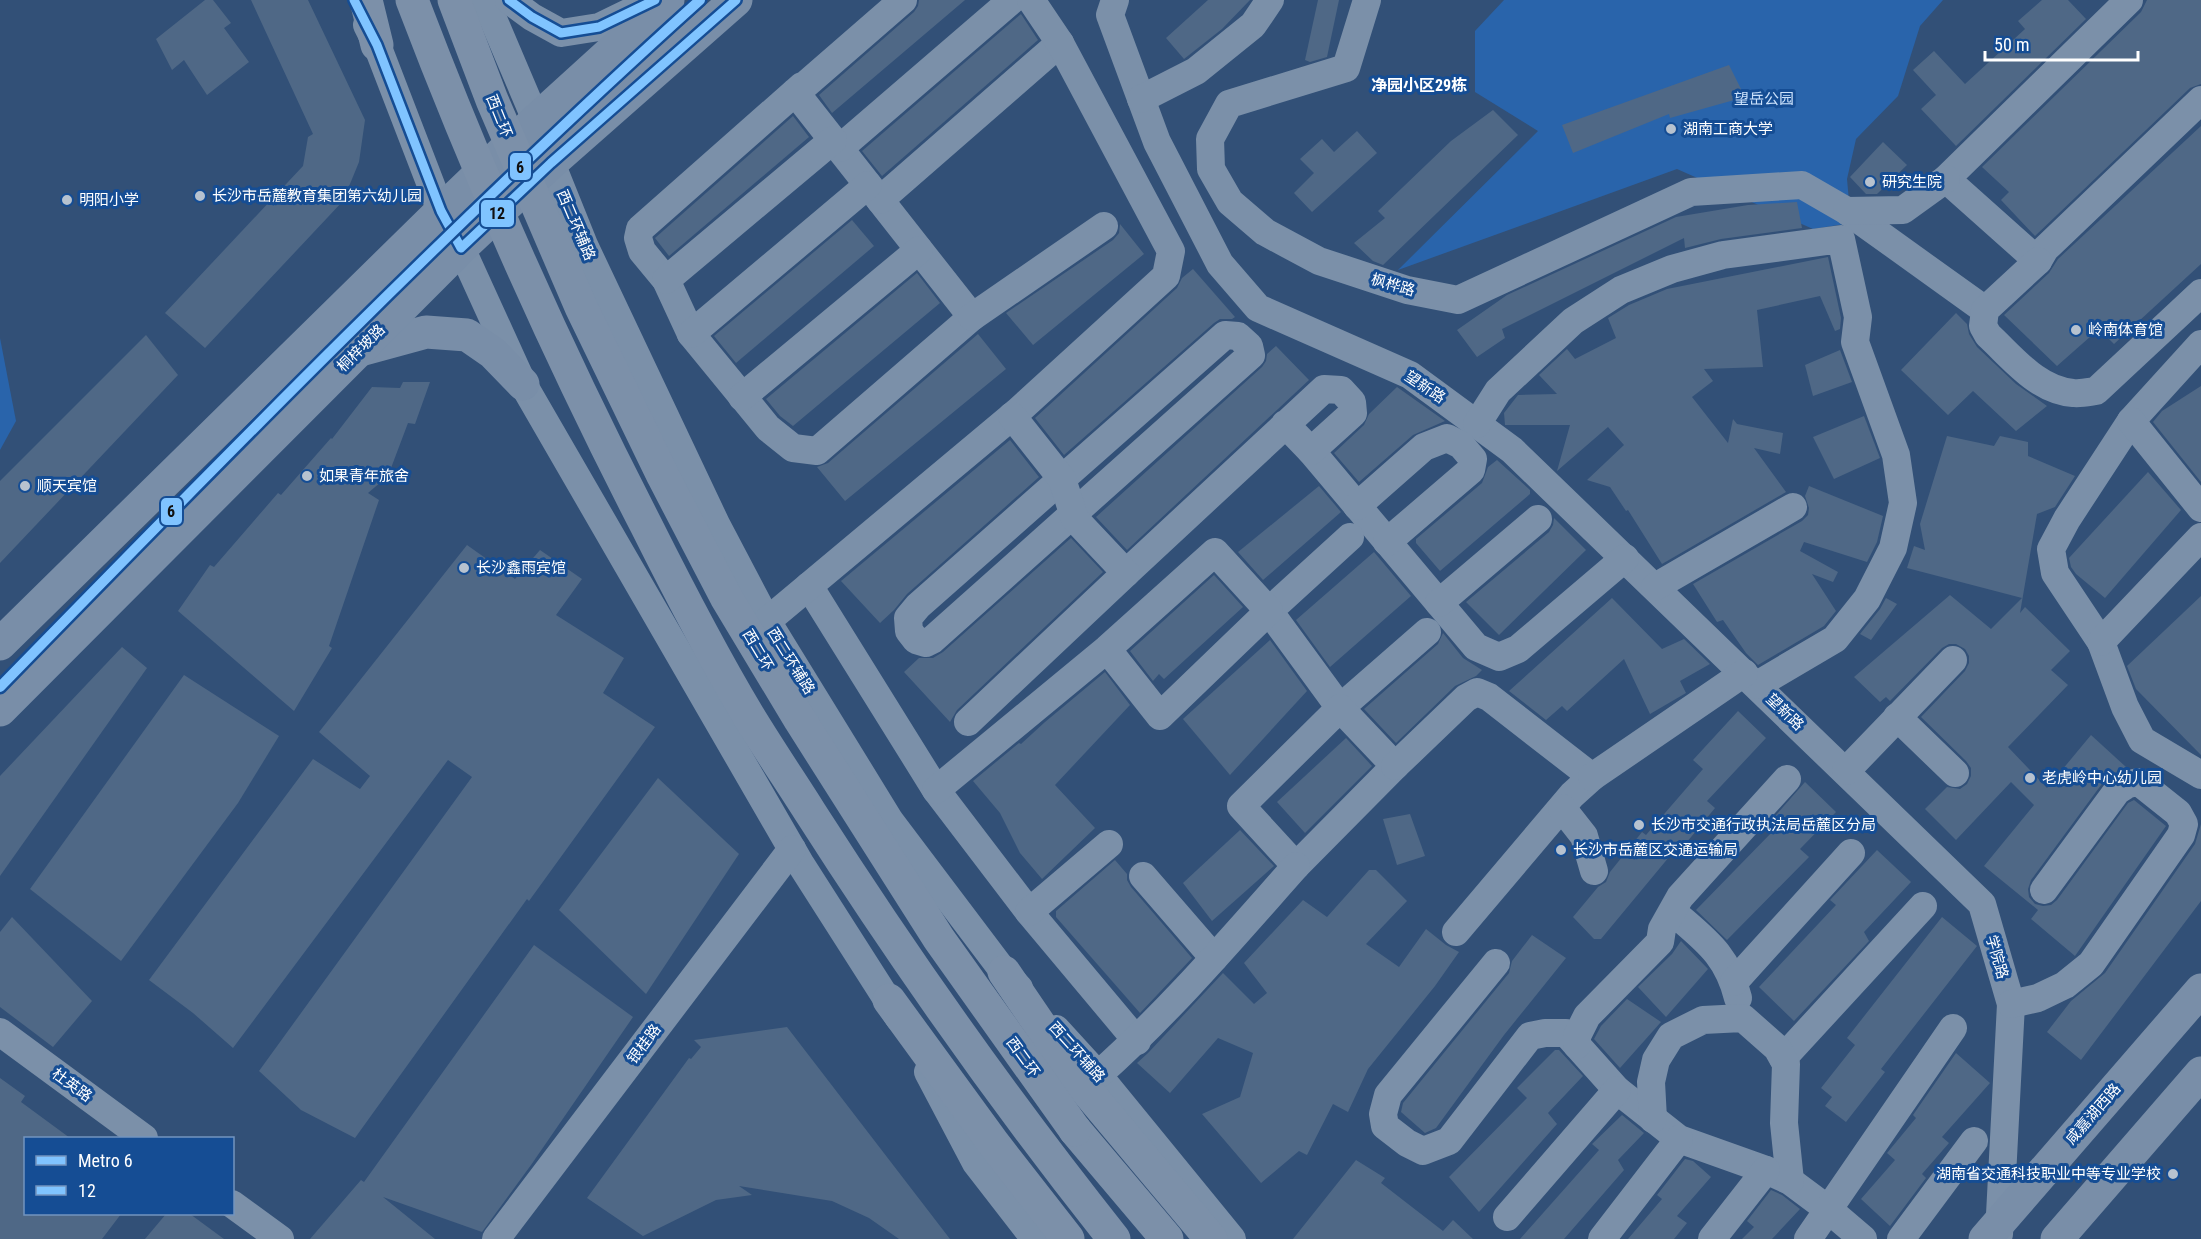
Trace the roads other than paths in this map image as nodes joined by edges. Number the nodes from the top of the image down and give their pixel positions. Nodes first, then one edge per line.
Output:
1 (354, 0) edge
2 (366, 0) edge
3 (412, 0) edge
4 (454, 0) edge
5 (485, 0) edge
6 (509, 0) edge
7 (655, 0) edge
8 (668, 0) edge
9 (736, 0) edge
10 (903, 0) edge
11 (1012, 0) edge
12 (1030, 0) edge
13 (1115, 0) edge
14 (1270, 0) edge
15 (1367, 0) edge
16 (2128, 0) edge
17 (1060, 43) junction
18 (377, 45) junction
19 (795, 92) junction
20 (1141, 99) junction
21 (2201, 100) edge
22 (536, 120) junction
23 (836, 144) junction
24 (551, 163) junction
25 (1946, 179) junction
26 (874, 192) junction
27 (441, 211) junction
28 (1847, 211) junction
29 (1104, 226) dead end
30 (461, 249) junction
31 (919, 250) junction
32 (2038, 261) junction
33 (666, 280) junction
34 (2201, 293) edge
35 (1985, 310) junction
36 (972, 317) junction
37 (691, 334) junction
38 (2201, 344) edge
39 (358, 350) junction
40 (523, 384) junction
41 (742, 397) junction
42 (1012, 416) junction
43 (2131, 421) junction
44 (1285, 424) junction
45 (1477, 424) junction
46 (1311, 451) junction
47 (1062, 479) junction
48 (1357, 506) junction
49 (1793, 507) dead end
50 (2201, 508) edge
51 (1074, 515) junction
52 (1538, 519) dead end
53 (1350, 537) dead end
54 (2201, 537) edge
55 (1387, 542) junction
56 (1625, 558) junction
57 (1126, 573) junction
58 (809, 586) junction
59 (1654, 587) junction
60 (1438, 603) junction
61 (1269, 611) junction
62 (767, 621) junction
63 (1427, 632) dead end
64 (2100, 642) junction
65 (0, 644) edge
66 (1107, 649) junction
67 (1953, 660) dead end
68 (1750, 679) junction
69 (1340, 708) junction
70 (0, 710) edge
71 (1897, 717) junction
72 (968, 722) dead end
73 (1818, 744) joint
74 (1395, 766) junction
75 (1846, 771) junction
76 (1955, 773) dead end
77 (2201, 774) edge
78 (1592, 777) junction
79 (1787, 779) dead end
80 (936, 790) junction
81 (1562, 808) junction
82 (1109, 844) dead end
83 (1851, 853) dead end
84 (796, 856) junction
85 (1296, 866) junction
86 (1594, 871) dead end
87 (1143, 876) dead end
88 (2044, 890) dead end
89 (1923, 906) dead end
90 (1029, 912) junction
91 (1672, 912) junction
92 (1455, 932) dead end
93 (1214, 958) junction
94 (1496, 963) dead end
95 (1004, 972) joint
96 (1734, 982) junction
97 (2201, 990) edge
98 (889, 1000) junction
99 (2011, 1004) junction
100 (1743, 1018) junction
101 (1953, 1028) dead end
102 (0, 1032) edge
103 (1137, 1041) junction
104 (1577, 1045) junction
105 (0, 1053) edge
106 (1782, 1058) junction
107 (2201, 1073) edge
108 (1087, 1076) junction
109 (1617, 1090) junction
110 (1653, 1119) junction
111 (113, 1137) edge
112 (143, 1137) edge
113 (1679, 1139) junction
114 (1974, 1140) dead end
115 (1778, 1175) junction
116 (234, 1205) edge
117 (1829, 1210) junction
118 (216, 1215) edge
119 (1507, 1217) dead end
120 (1994, 1234) edge
121 (249, 1239) edge
122 (280, 1239) edge
123 (496, 1239) edge
124 (520, 1239) edge
125 (1035, 1239) edge
126 (1068, 1239) edge
127 (1114, 1239) edge
128 (1167, 1239) edge
129 (1211, 1239) edge
130 (1232, 1239) edge
131 (1602, 1239) edge
132 (1712, 1239) edge
133 (1808, 1239) edge
134 (1863, 1239) edge
135 (1901, 1239) edge
136 (2057, 1239) edge

1 - 18 street
2 - 18 highway
3 - 127 highway, bridge
4 - 128 highway, 西二环, bridge
5 - 22 street, 西二环辅路
6 - 7 street
8 - 22 main road
9 - 24 main road, 桐梓坡路
10 - 19 street
11 - 23 street
12 - 17 street
13 - 20 street, 望新路
14 - 20 street
15 - 28 street, 枫桦路
16 - 25 street
17 - 26 street
17 - 42 street
18 - 27 street
19 - 23 street
19 - 33 street
20 - 45 street, 望新路
21 - 32 street
22 - 24 street, 西二环辅路
22 - 27 main road
23 - 26 street
23 - 33 street
24 - 30 main road, 桐梓坡路
24 - 62 street, 西二环辅路
25 - 28 street
25 - 32 street
26 - 31 street
26 - 37 street
27 - 30 street
27 - 65 main road
28 - 35 street
29 - 36 street
30 - 39 main road, 桐梓坡路
30 - 40 street
31 - 36 street
31 - 41 street
32 - 35 street
33 - 37 street
34 - 35 street
36 - 41 street
37 - 41 street
38 - 43 street
39 - 40 main road
39 - 70 main road, 桐梓坡路
40 - 84 street
42 - 47 street
42 - 58 street
43 - 50 street
43 - 64 street
44 - 46 street
44 - 46 street
44 - 57 street
45 - 56 street, 望新路
45 - 68 street
46 - 48 street
47 - 51 street
47 - 51 street
47 - 51 street
48 - 55 street
48 - 55 street
49 - 59 street
51 - 57 street
52 - 60 street
53 - 61 street
54 - 64 street
55 - 60 street
56 - 59 street, 望新路
56 - 60 street
57 - 72 street
58 - 62 street
58 - 80 street
59 - 68 street, 望新路
61 - 66 street
61 - 66 street
61 - 69 street
62 - 95 street, 西二环辅路
63 - 69 street
64 - 77 street
66 - 80 street
67 - 71 street
68 - 73 street, 望新路
68 - 78 street
69 - 74 street
69 - 85 street
71 - 75 street
71 - 76 street
73 - 75 street, 学院路
74 - 78 street
74 - 85 street
75 - 99 street, 学院路
78 - 81 street
79 - 91 street
80 - 90 street
81 - 86 street
81 - 92 street
82 - 90 street
83 - 96 street
84 - 98 street
84 - 123 street, 银桂路
84 - 124 street, 银桂路
85 - 93 street
87 - 93 street
88 - 99 street
89 - 106 street
90 - 103 street
91 - 96 street
91 - 104 street
93 - 103 street
94 - 104 street
95 - 108 highway
96 - 100 street
97 - 120 main road, 咸嘉湖西路
98 - 125 street
98 - 126 highway
99 - 120 street, 学院路
100 - 106 street
100 - 110 street
101 - 117 street
102 - 112 street, 杜英路
103 - 108 street
104 - 109 street
105 - 111 street, 杜英路
106 - 115 street
107 - 136 main road
108 - 129 highway
108 - 130 street, 西二环辅路
109 - 110 street
109 - 119 street
110 - 113 street
113 - 115 street
113 - 131 street
114 - 135 street
115 - 117 street
115 - 132 street
116 - 122 street
117 - 133 street
117 - 134 street
118 - 121 street

